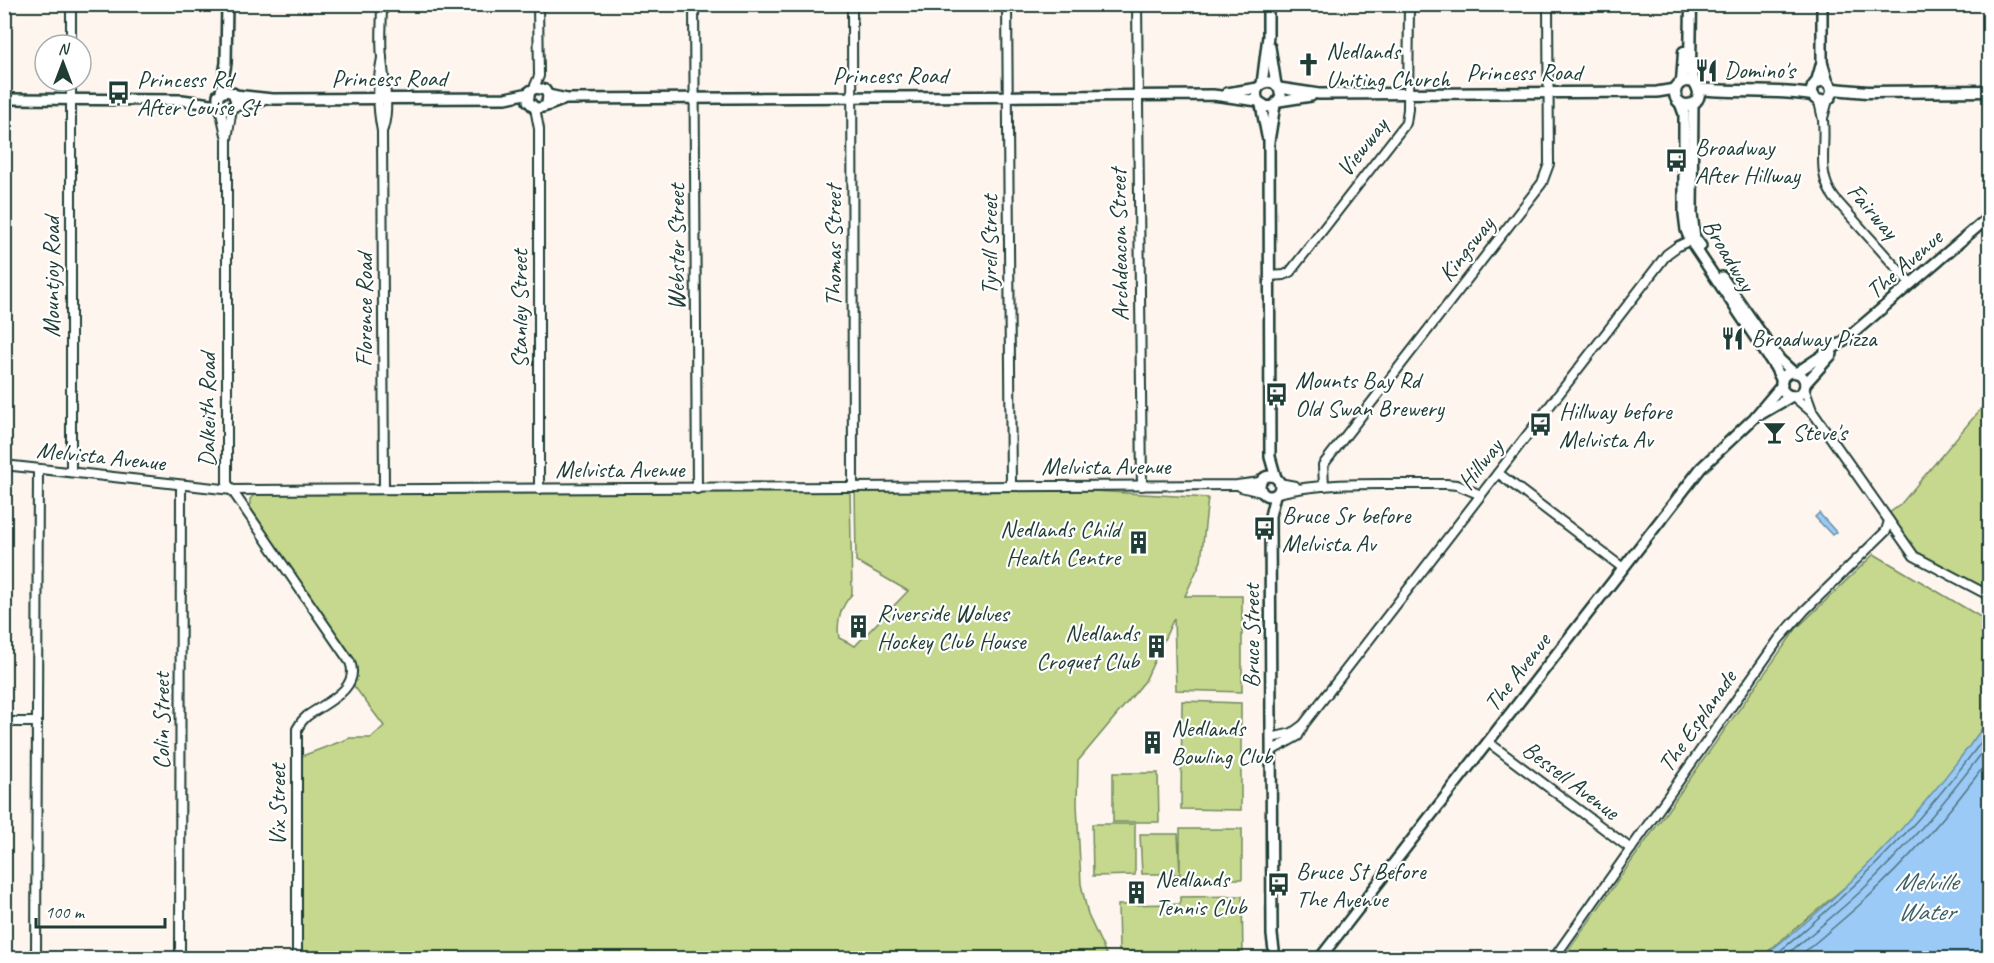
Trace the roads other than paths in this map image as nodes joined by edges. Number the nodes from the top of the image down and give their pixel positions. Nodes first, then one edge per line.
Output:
1 (71, 4) edge
2 (227, 4) edge
3 (382, 4) edge
4 (538, 4) edge
5 (694, 4) edge
6 (852, 4) edge
7 (1007, 4) edge
8 (1137, 4) edge
9 (1268, 4) edge
10 (1409, 4) edge
11 (1548, 4) edge
12 (1683, 4) edge
13 (1690, 4) edge
14 (1822, 4) edge
15 (71, 33) edge
16 (1268, 36) junction
17 (226, 63) junction
18 (538, 76) junction
19 (1260, 86) junction
20 (1277, 87) junction
21 (531, 91) junction
22 (1989, 91) edge
23 (1823, 92) junction
24 (71, 93) edge
25 (1409, 93) junction
26 (1548, 93) junction
27 (1678, 93) junction
28 (234, 94) junction
29 (1319, 94) junction
30 (1696, 94) junction
31 (1008, 95) junction
32 (1137, 95) junction
33 (1212, 95) junction
34 (853, 96) junction
35 (695, 97) junction
36 (506, 98) junction
37 (4, 99) edge
38 (71, 99) junction
39 (272, 99) junction
40 (382, 99) junction
41 (220, 100) junction
42 (542, 101) junction
43 (1259, 103) junction
44 (1277, 103) junction
45 (233, 107) junction
46 (226, 139) junction
47 (1269, 141) junction
48 (1989, 216) edge
49 (1693, 239) junction
50 (1269, 276) junction
51 (1911, 284) junction
52 (1844, 340) junction
53 (1795, 373) junction
54 (1782, 383) junction
55 (1805, 386) junction
56 (1792, 396) junction
57 (1814, 414) junction
58 (1754, 418) junction
59 (4, 465) edge
60 (38, 469) junction
61 (71, 472) junction
62 (1498, 473) junction
63 (181, 484) junction
64 (1011, 486) junction
65 (1142, 486) junction
66 (1324, 486) junction
67 (853, 487) junction
68 (1270, 487) junction
69 (384, 489) junction
70 (539, 489) junction
71 (697, 489) junction
72 (232, 490) junction
73 (1481, 495) junction
74 (1889, 521) junction
75 (1623, 568) junction
76 (1989, 596) edge
77 (352, 678) joint
78 (4, 722) edge
79 (36, 722) junction
80 (1304, 724) junction
81 (1271, 738) junction
82 (1488, 742) junction
83 (1271, 752) junction
84 (1631, 849) junction
85 (1272, 935) junction
86 (36, 958) edge
87 (180, 958) edge
88 (297, 958) edge
89 (1269, 958) edge
90 (1275, 958) edge
91 (1320, 958) edge
92 (1554, 958) edge

1 - 15 street
2 - 17 street, Dalkeith Road
3 - 40 street, Florence Road
4 - 18 street
5 - 35 street, Webster Street
6 - 34 street, Thomas Street
7 - 31 street, Tyrell Street
8 - 32 street, Archdeacon Street
9 - 16 street
10 - 25 street, Viewway
11 - 26 street, Kingsway
12 - 27 main road, Broadway
13 - 30 main road, Broadway
14 - 23 street, Fairway
16 - 19 street
16 - 20 street
17 - 28 street, Dalkeith Road
17 - 41 street, Dalkeith Road
18 - 21 street
18 - 42 street
19 - 20 street
19 - 33 street, Princess Road
19 - 43 street
20 - 29 street, Princess Road
20 - 44 street
21 - 36 street, Princess Road
21 - 42 street
21 - 42 street
22 - 23 main road
23 - 30 main road
23 - 51 street, Fairway
24 - 38 street, Mountjoy Road
25 - 26 street, Princess Road
25 - 29 street, Princess Road
25 - 50 street, Viewway
26 - 27 street, Princess Road
26 - 66 street, Kingsway
27 - 30 main road
27 - 30 main road
27 - 49 street, Broadway
28 - 39 street, Princess Road
28 - 41 street
28 - 45 street
29 - 44 street, Princess Road
30 - 49 street, Broadway
31 - 32 street, Princess Road
31 - 34 street, Princess Road
31 - 64 street, Tyrell Street
32 - 33 street, Princess Road
32 - 65 street, Archdeacon Street
33 - 43 street, Princess Road
34 - 35 street, Princess Road
34 - 67 street, Thomas Street
35 - 42 street, Princess Road
35 - 71 street, Webster Street
36 - 40 street, Princess Road
36 - 42 street, Princess Road
37 - 38 street
38 - 41 street
38 - 61 street, Mountjoy Road
39 - 40 street, Princess Road
39 - 45 street, Princess Road
40 - 69 street, Florence Road
41 - 45 street
41 - 46 street, Dalkeith Road
42 - 70 street, Stanley Street
43 - 44 street
43 - 47 street, Bruce Street
44 - 47 street, Bruce Street
45 - 46 street, Dalkeith Road
46 - 72 street, Dalkeith Road
47 - 50 street, Bruce Street
48 - 51 street, The Avenue
49 - 53 street, Broadway
49 - 54 street, Broadway
49 - 62 street, Hillway
50 - 68 street, Bruce Street
51 - 52 street, The Avenue
52 - 53 street, The Avenue
52 - 55 street, The Avenue
53 - 54 street
53 - 55 street
54 - 56 street
54 - 58 street, The Avenue
55 - 56 street
55 - 57 street
56 - 57 street
56 - 58 street, The Avenue
57 - 74 street
58 - 75 street, The Avenue
59 - 60 street, Melvista Avenue
60 - 61 street, Melvista Avenue
60 - 79 street
61 - 63 street, Melvista Avenue
62 - 73 street, Hillway
62 - 75 street
63 - 72 street, Melvista Avenue
63 - 87 street, Colin Street
64 - 65 street, Melvista Avenue
64 - 67 street, Melvista Avenue
65 - 68 street, Melvista Avenue
66 - 68 street, Melvista Avenue
66 - 73 street, Melvista Avenue
67 - 71 street, Melvista Avenue
68 - 81 street, Bruce Street
69 - 70 street, Melvista Avenue
69 - 72 street, Melvista Avenue
70 - 71 street, Melvista Avenue
72 - 77 street, Dalkeith Road
73 - 80 street, Hillway
74 - 76 street
74 - 84 street, The Esplanade
75 - 82 street, The Avenue
77 - 88 street, Vix Street
78 - 79 street
79 - 86 street
80 - 81 street, Hillway
80 - 83 street, Hillway
81 - 83 street, Bruce Street
82 - 84 street, Bessell Avenue
82 - 91 street, The Avenue
83 - 85 street, Bruce Street
84 - 92 street, The Esplanade
85 - 89 street, Bruce Street
85 - 90 street, Bruce Street

